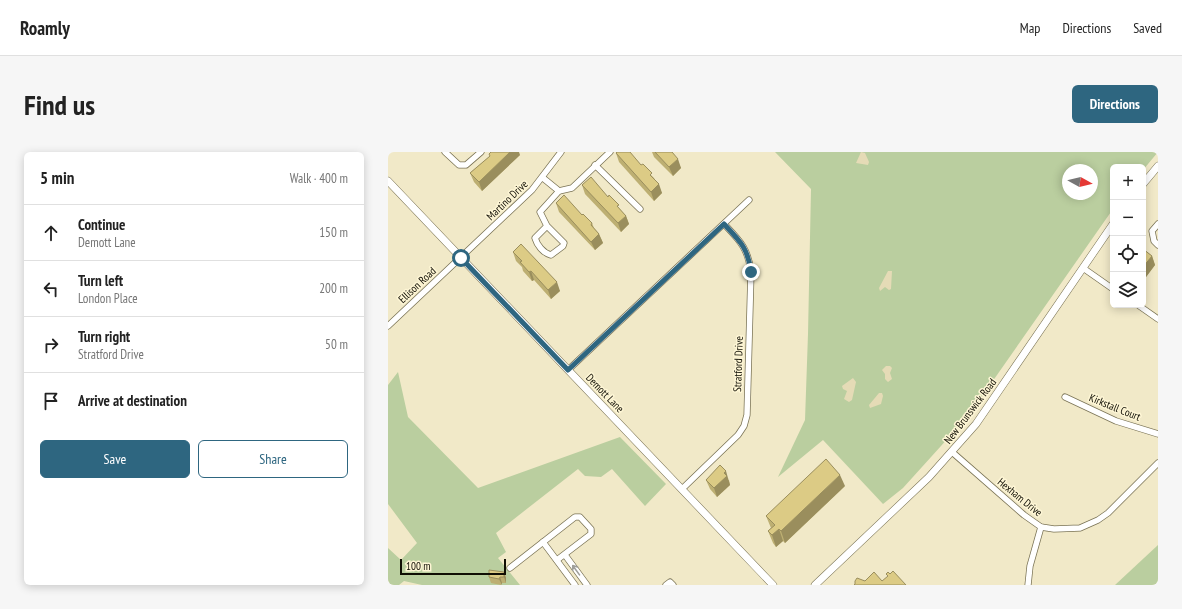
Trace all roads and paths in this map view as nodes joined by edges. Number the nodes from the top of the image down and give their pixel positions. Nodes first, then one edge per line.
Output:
1 (445, 152) edge
2 (481, 152) edge
3 (561, 152) edge
4 (610, 152) edge
5 (595, 165) junction
6 (1158, 166) edge
7 (543, 178) junction
8 (1146, 180) edge
9 (388, 181) edge
10 (559, 191) junction
11 (749, 200) dead end
12 (640, 209) dead end
13 (724, 224) junction
14 (1158, 224) edge
15 (547, 226) junction
16 (1110, 228) edge
17 (1158, 245) edge
18 (461, 258) junction
19 (1083, 268) junction
20 (1110, 287) edge
21 (1142, 308) edge
22 (1158, 319) edge
23 (388, 326) edge
24 (568, 370) junction
25 (1065, 397) dead end
26 (1158, 434) edge
27 (952, 452) junction
28 (1158, 462) edge
29 (682, 489) junction
30 (1041, 527) junction
31 (543, 542) junction
32 (565, 555) junction
33 (557, 560) junction
34 (510, 568) dead end
35 (575, 585) edge
36 (587, 585) edge
37 (666, 585) edge
38 (673, 585) edge
39 (773, 585) edge
40 (815, 585) edge
41 (1028, 585) edge

1 - 2 street
3 - 7 street, Martino Drive
4 - 5 street
5 - 10 street
5 - 12 street
6 - 8 street
7 - 10 street
7 - 18 street, Martino Drive
9 - 18 street, Demott Lane
10 - 15 street
11 - 13 street
13 - 24 street
13 - 29 street, Stratford Drive
14 - 17 street
15 - 15 street
16 - 19 street, New Brunswick Road
18 - 23 street, Ellison Road
18 - 24 street, Demott Lane
19 - 20 street
19 - 27 street, New Brunswick Road
21 - 22 street
24 - 29 street, Demott Lane
25 - 26 street, Kirkstall Court
27 - 30 street, Hexham Drive
27 - 40 street, New Brunswick Road
28 - 30 street, Hexham Drive
29 - 39 street, Demott Lane
30 - 41 street
31 - 32 street
31 - 33 street
31 - 34 street
32 - 33 street
36 -> 32 street
33 - 35 street
37 - 38 street

